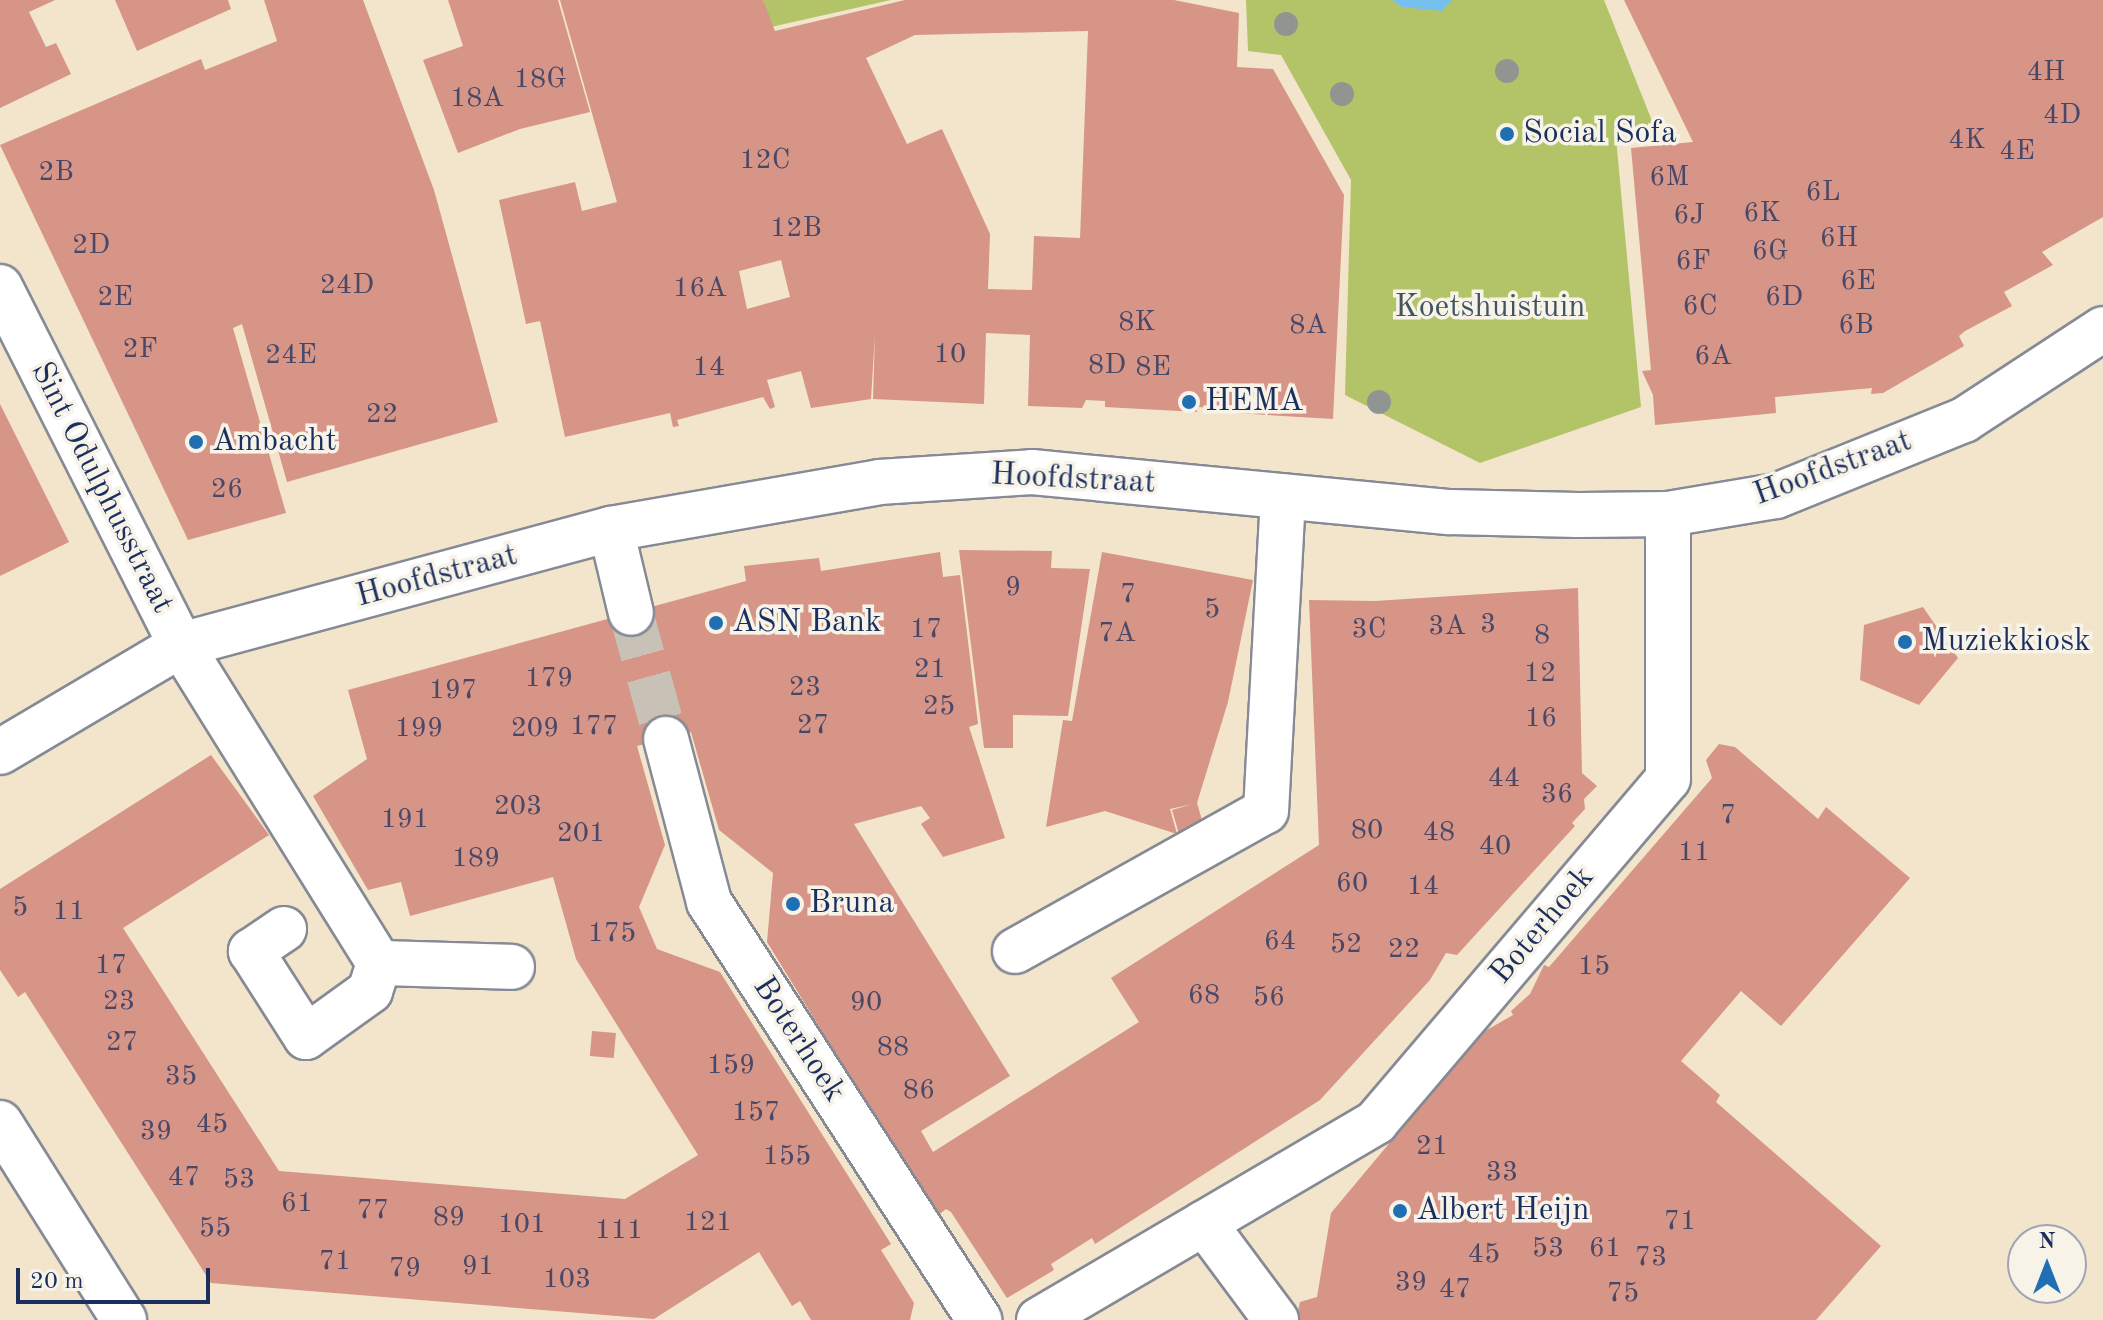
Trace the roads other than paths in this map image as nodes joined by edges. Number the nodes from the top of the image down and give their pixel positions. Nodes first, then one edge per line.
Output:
1 (0, 287) edge
2 (2103, 329) edge
3 (1283, 496) junction
4 (1668, 514) junction
5 (611, 529) junction
6 (631, 613) tunnel mouth
7 (181, 645) junction
8 (666, 739) tunnel mouth
9 (0, 752) edge
10 (284, 929) dead end
11 (1015, 951) dead end
12 (379, 963) junction
13 (512, 967) dead end
14 (0, 1123) edge
15 (1204, 1223) junction
16 (124, 1320) edge
17 (979, 1320) edge
18 (1039, 1320) edge
19 (1276, 1320) edge

1 - 7 street, Sint Odulphusstraat
2 - 4 street, Hoofdstraat
3 - 4 street, Hoofdstraat
3 - 5 street, Hoofdstraat
3 - 11 street
4 - 15 street, Boterhoek
5 - 6 street
5 - 7 street, Hoofdstraat
7 - 9 street, Hoofdstraat
7 - 12 street, Sint Odulphusstraat
8 - 17 street, Boterhoek
10 - 12 street
12 - 13 street
14 - 16 street
15 - 18 street, Boterhoek
15 - 19 street

